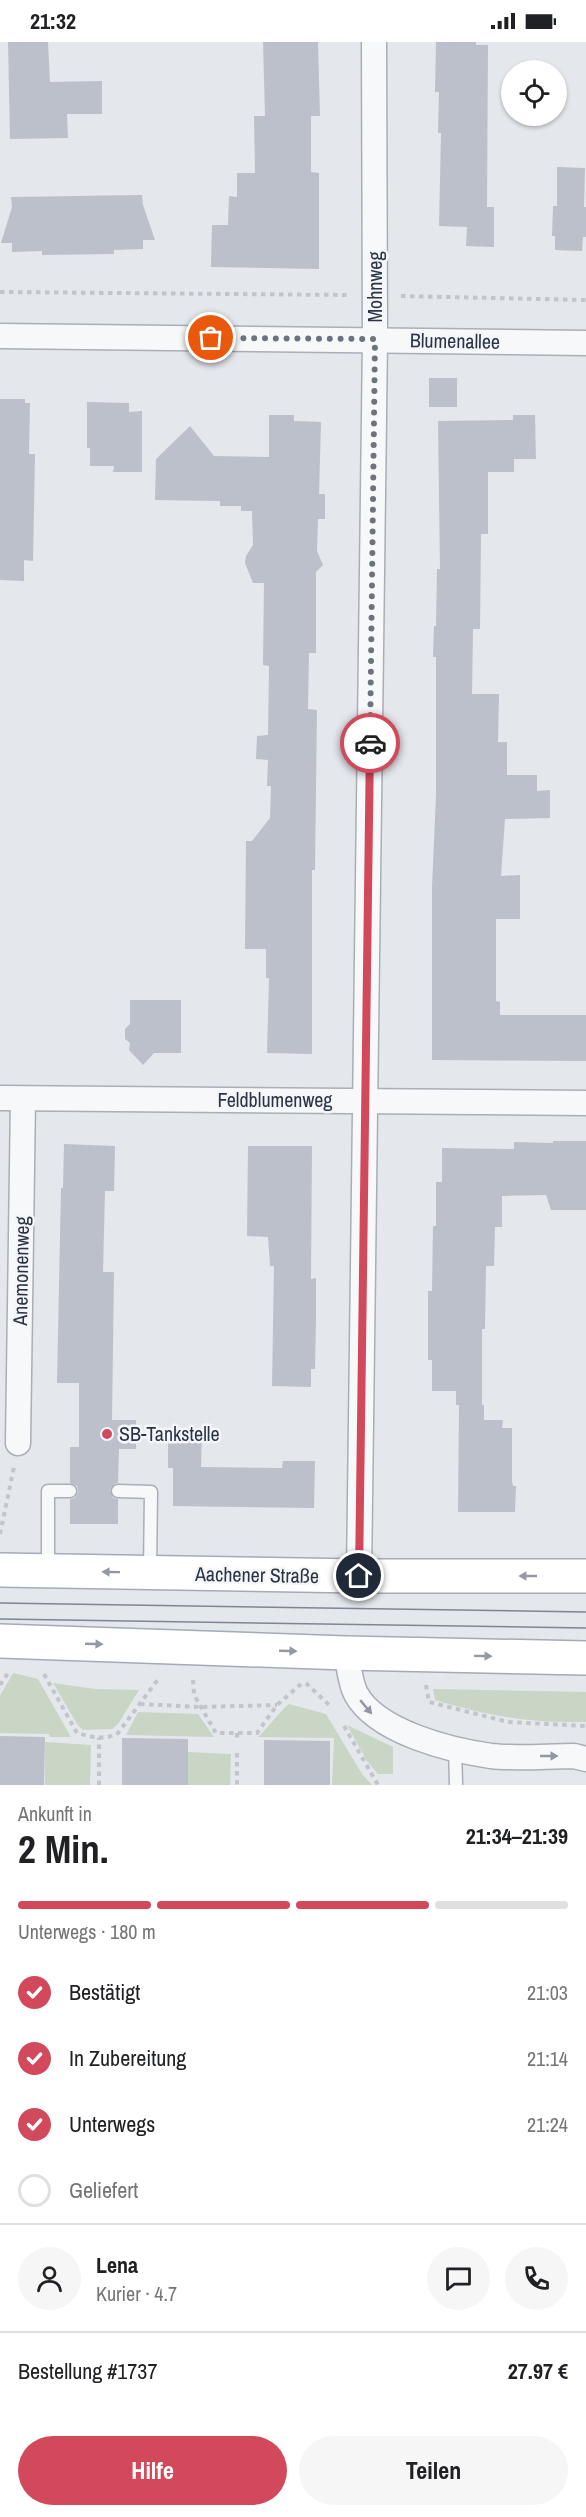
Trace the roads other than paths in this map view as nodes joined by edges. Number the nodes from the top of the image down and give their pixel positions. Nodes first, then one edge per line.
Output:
1 (374, 42) edge
2 (0, 336) edge
3 (375, 339) junction
4 (586, 343) edge
5 (11, 1099) edge
6 (365, 1101) junction
7 (586, 1103) edge
8 (18, 1443) road end
9 (70, 1491) dead end
10 (118, 1491) dead end
11 (0, 1570) edge
12 (48, 1571) junction
13 (150, 1573) junction
14 (359, 1576) junction
15 (586, 1576) edge
16 (0, 1641) edge
17 (346, 1653) junction
18 (586, 1658) edge
19 (455, 1747) junction
20 (586, 1759) edge
21 (456, 1784) edge

1 - 3 street, Mohnweg
2 - 3 street, Blumenallee
3 - 4 street, Blumenallee
3 - 6 street, Mohnweg
5 - 6 street, Feldblumenweg
5 - 8 street, Anemonenweg
6 - 7 street, Feldblumenweg
6 - 14 street, Mohnweg
9 - 12 lane
10 - 13 lane
11 - 12 main road, Aachener Straße
13 -> 12 main road, Aachener Straße
13 - 14 main road, Aachener Straße
15 -> 14 main road, Aachener Straße
16 -> 17 main road
17 -> 18 main road
17 -> 19 street
19 -> 20 street
19 - 21 lane

